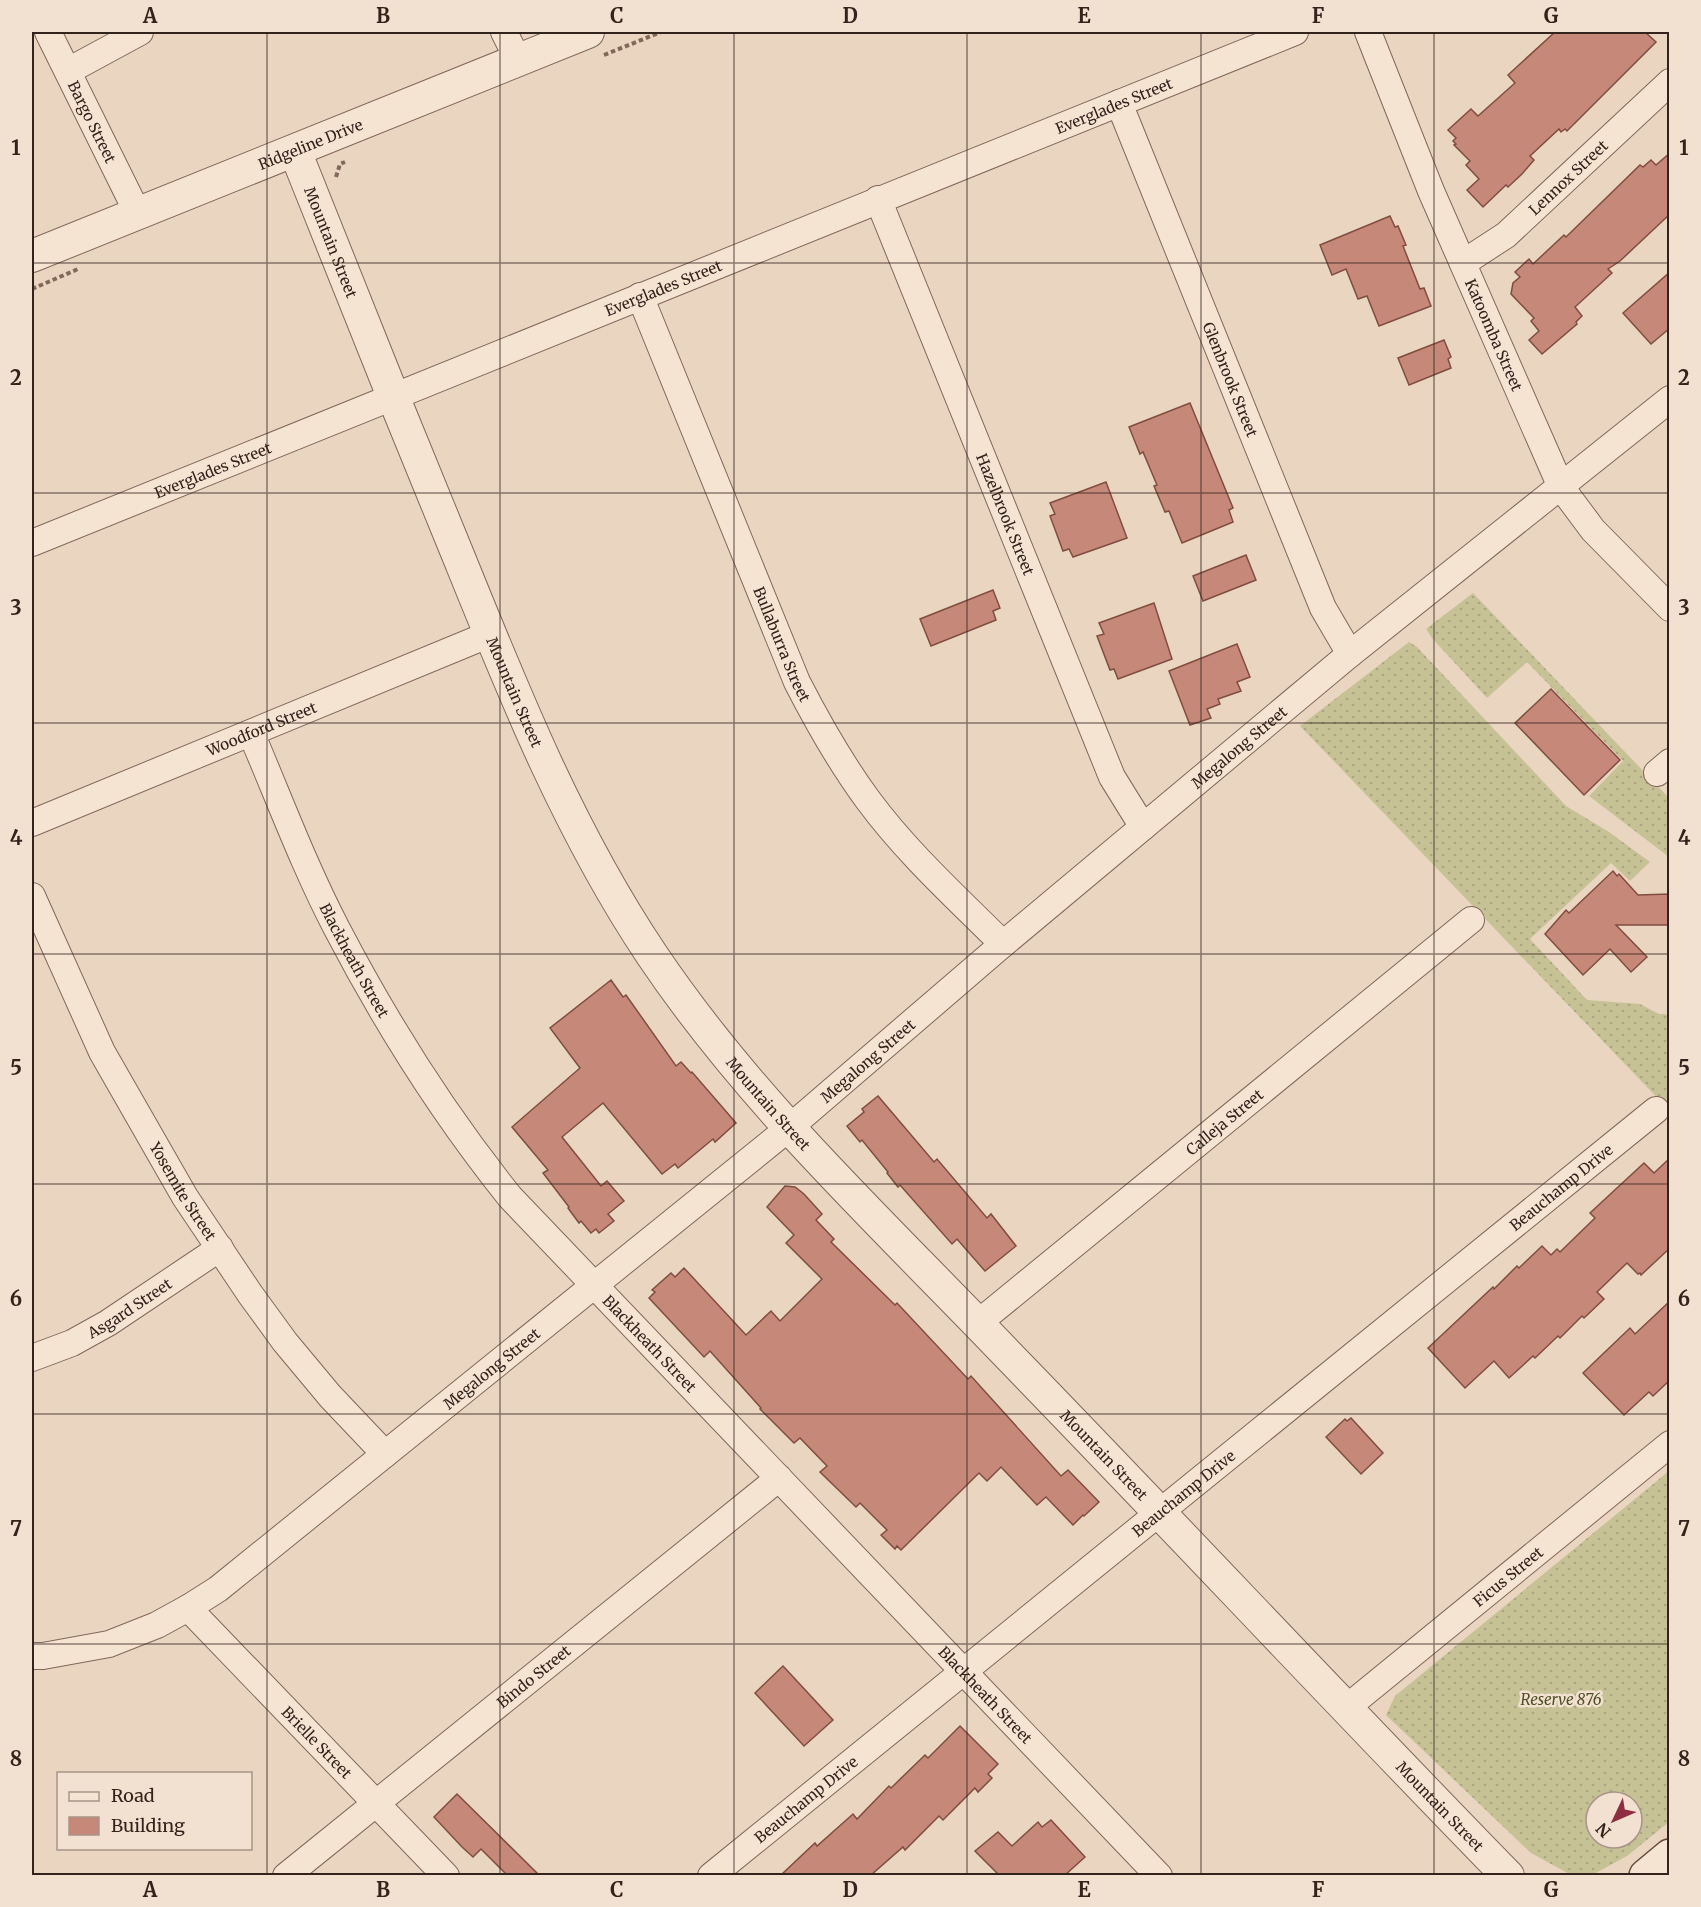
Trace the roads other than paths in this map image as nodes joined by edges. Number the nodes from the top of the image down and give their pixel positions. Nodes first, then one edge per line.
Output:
1 (48, 32) edge
2 (140, 32) edge
3 (504, 32) edge
4 (1295, 32) edge
5 (1368, 32) edge
6 (592, 45) edge
7 (518, 60) junction
8 (68, 71) junction
9 (1670, 82) edge
10 (1119, 103) junction
11 (295, 151) junction
12 (878, 199) junction
13 (137, 212) junction
14 (32, 256) edge
15 (1463, 264) junction
16 (639, 296) junction
17 (393, 395) junction
18 (1670, 399) edge
19 (1561, 487) junction
20 (32, 543) edge
21 (1670, 608) edge
22 (490, 634) junction
23 (1350, 654) junction
24 (251, 733) junction
25 (32, 823) edge
26 (1143, 827) junction
27 (32, 896) edge
28 (1471, 920) dead end
29 (1003, 944) junction
30 (1656, 1110) dead end
31 (789, 1128) junction
32 (220, 1248) junction
33 (594, 1285) junction
34 (978, 1323) junction
35 (32, 1358) edge
36 (1670, 1444) edge
37 (386, 1454) junction
38 (779, 1478) junction
39 (1160, 1512) junction
40 (188, 1608) junction
41 (32, 1656) edge
42 (962, 1672) junction
43 (1345, 1709) junction
44 (376, 1804) junction
45 (1670, 1856) edge
46 (1145, 1871) edge
47 (286, 1875) edge
48 (446, 1875) edge
49 (711, 1875) edge
50 (1508, 1875) edge
51 (1646, 1875) edge

1 - 8 street, Bargo Street
2 - 8 street
3 - 7 street
4 - 10 street, Everglades Street
5 - 15 street, Katoomba Street
6 - 7 street, Ridgeline Drive
7 - 11 street, Ridgeline Drive
8 - 13 street, Bargo Street
9 - 15 street, Lennox Street
10 - 12 street, Everglades Street
10 - 23 street, Glenbrook Street
11 - 13 street, Ridgeline Drive
11 - 17 street, Mountain Street
12 - 16 street, Everglades Street
12 - 26 street, Hazelbrook Street
13 - 14 street, Ridgeline Drive
15 - 19 street, Katoomba Street
16 - 17 street, Everglades Street
16 - 29 street, Bullaburra Street
17 - 20 street, Everglades Street
17 - 22 street, Mountain Street
18 - 19 street, Megalong Street
19 - 21 street, Katoomba Street
19 - 23 street, Megalong Street
22 - 24 street, Woodford Street
22 - 31 street, Mountain Street
23 - 26 street, Megalong Street
24 - 25 street, Woodford Street
24 - 33 street, Blackheath Street
26 - 29 street, Megalong Street
27 - 32 street, Yosemite Street
28 - 34 street, Calleja Street
29 - 31 street, Megalong Street
30 - 39 street, Beauchamp Drive
31 - 33 street, Megalong Street
31 - 34 street, Mountain Street
32 - 35 street, Asgard Street
32 - 37 street, Yosemite Street
33 - 37 street, Megalong Street
33 - 38 street, Blackheath Street
34 - 39 street, Mountain Street
36 - 43 street, Ficus Street
37 - 40 street, Megalong Street
38 - 42 street, Blackheath Street
38 - 44 street, Bindo Street
39 - 42 street, Beauchamp Drive
39 - 43 street, Mountain Street
40 - 41 street, Megalong Street
40 - 44 street, Brielle Street
42 - 46 street, Blackheath Street
42 - 49 street, Beauchamp Drive
43 - 50 street, Mountain Street
44 - 47 street, Bindo Street
44 - 48 street, Brielle Street
45 - 51 main road

